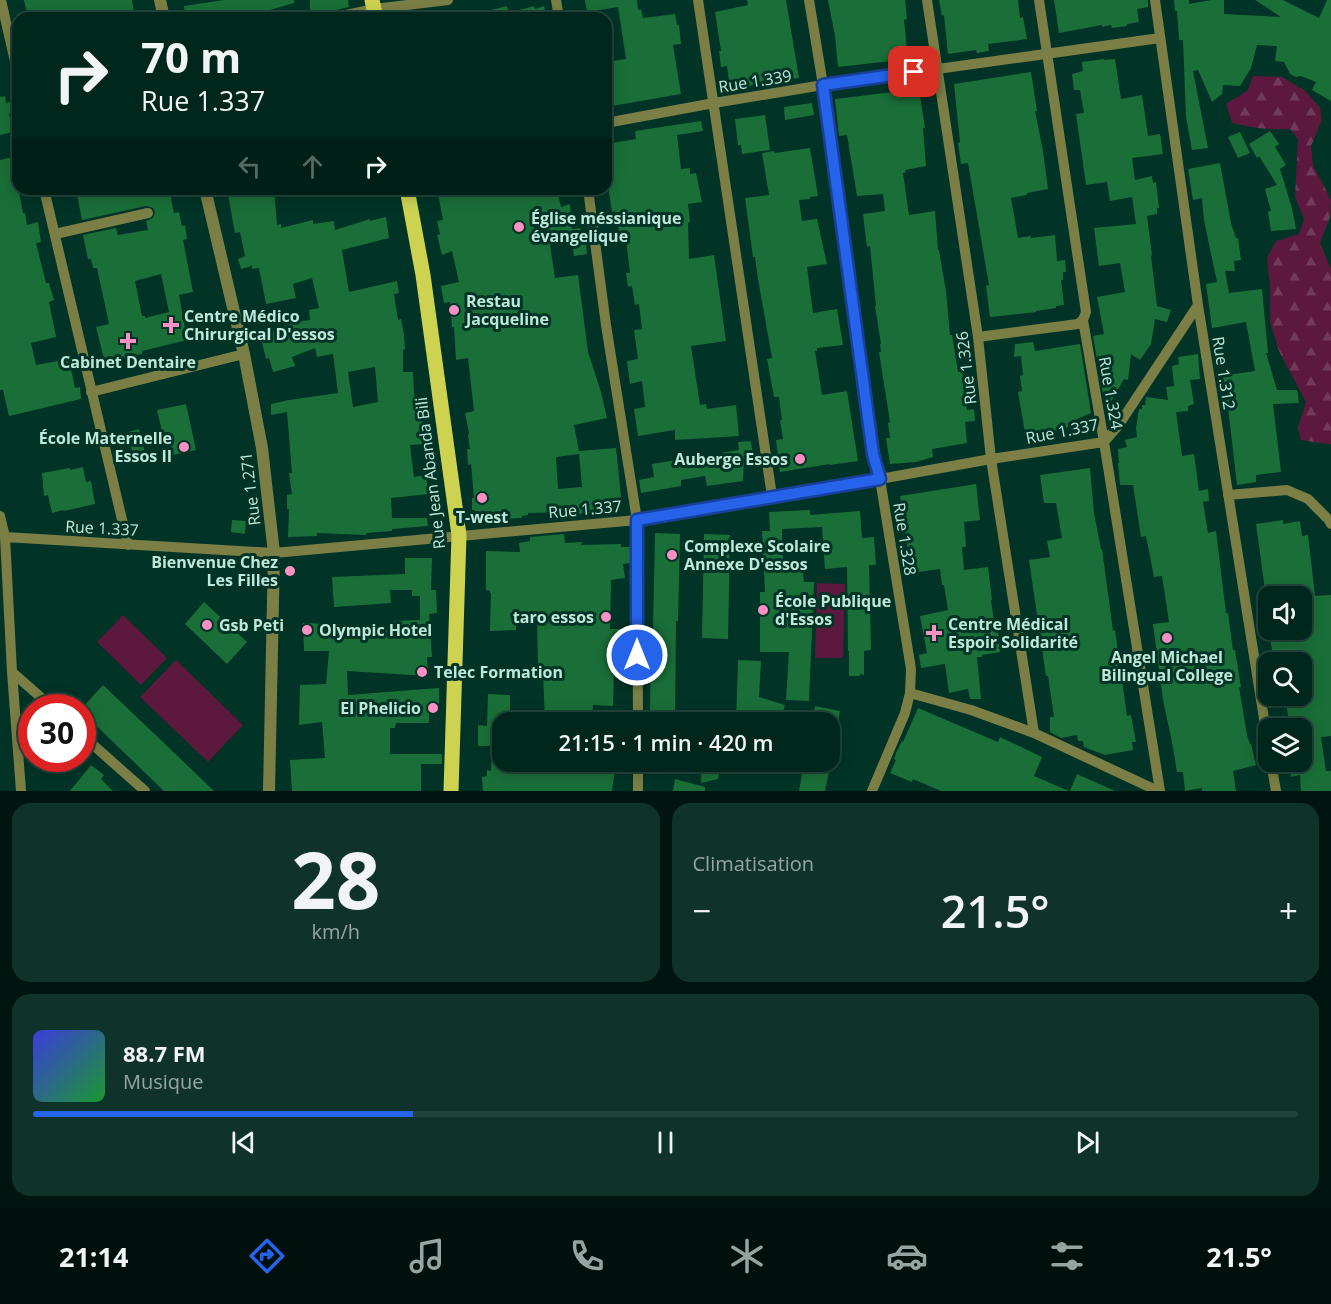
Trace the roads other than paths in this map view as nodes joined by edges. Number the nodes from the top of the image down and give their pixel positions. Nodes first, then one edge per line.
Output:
1 (2, 0) edge
2 (448, 0) edge
3 (698, 0) edge
4 (809, 0) edge
5 (927, 0) edge
6 (1039, 0) edge
7 (1155, 0) edge
8 (374, 9) edge
9 (1160, 38) junction
10 (12, 47) edge
11 (1047, 54) junction
12 (936, 68) junction
13 (823, 85) junction
14 (714, 103) junction
15 (612, 122) edge
16 (45, 195) edge
17 (206, 195) edge
18 (408, 195) edge
19 (589, 195) edge
20 (148, 213) dead end
21 (55, 234) junction
22 (1198, 305) junction
23 (1083, 320) junction
24 (978, 337) junction
25 (244, 354) junction
26 (91, 393) junction
27 (1104, 441) junction
28 (991, 459) junction
29 (880, 479) junction
30 (1228, 495) junction
31 (772, 496) junction
32 (0, 516) edge
33 (637, 520) junction
34 (1331, 524) edge
35 (459, 535) junction
36 (4, 537) junction
37 (128, 545) junction
38 (274, 553) junction
39 (12, 672) junction
40 (910, 693) junction
41 (36, 694) edge
42 (638, 712) edge
43 (1264, 718) edge
44 (1034, 734) junction
45 (96, 747) edge
46 (638, 772) edge
47 (1273, 772) edge
48 (875, 790) edge
49 (21, 791) edge
50 (145, 791) edge
51 (269, 791) edge
52 (451, 791) edge
53 (638, 791) edge
54 (1159, 791) edge
55 (1276, 791) edge

1 - 10 street
2 - 8 street
3 - 14 street
4 - 13 street, Rue 1.328
5 - 12 street, Rue 1.326
6 - 11 street, Rue 1.324
7 - 9 street, Rue 1.312
9 - 11 street, Rue 1.339
9 - 22 street, Rue 1.312
11 - 12 street, Rue 1.339
11 - 23 street, Rue 1.324
12 - 13 street, Rue 1.339
12 - 24 street, Rue 1.326
13 - 14 street, Rue 1.339
13 - 29 street, Rue 1.328
14 - 15 street, Rue 1.339
14 - 31 street
16 - 21 street
17 - 25 street, Rue 1.271
18 - 35 main road, Rue Jean Abanda Bili
19 - 33 street
20 - 21 street
21 - 26 street
22 - 27 street, Rue 1.337
22 - 30 street, Rue 1.312
23 - 24 street
23 - 27 street, Rue 1.324
24 - 28 street, Rue 1.326
25 - 26 street
25 - 38 street, Rue 1.271
26 - 37 street
27 - 28 street, Rue 1.337
27 - 54 street, Rue 1.324
28 - 29 street, Rue 1.337
28 - 44 street, Rue 1.326
29 - 31 street, Rue 1.337
29 - 40 street, Rue 1.328
30 - 34 street
30 - 43 street, Rue 1.312
31 - 33 street, Rue 1.337
32 - 36 street
33 - 35 street, Rue 1.337
33 - 42 street
35 - 38 street, Rue 1.337
35 - 52 main road, Rue Jean Abanda Bili
36 - 37 street, Rue 1.337
36 - 39 street
37 - 38 street, Rue 1.337
38 - 51 street, Rue 1.271
39 - 41 street
39 - 49 street
40 - 44 street
40 - 48 street, Rue 1.328
44 - 54 street
45 - 50 street
46 - 53 street
47 - 55 street

